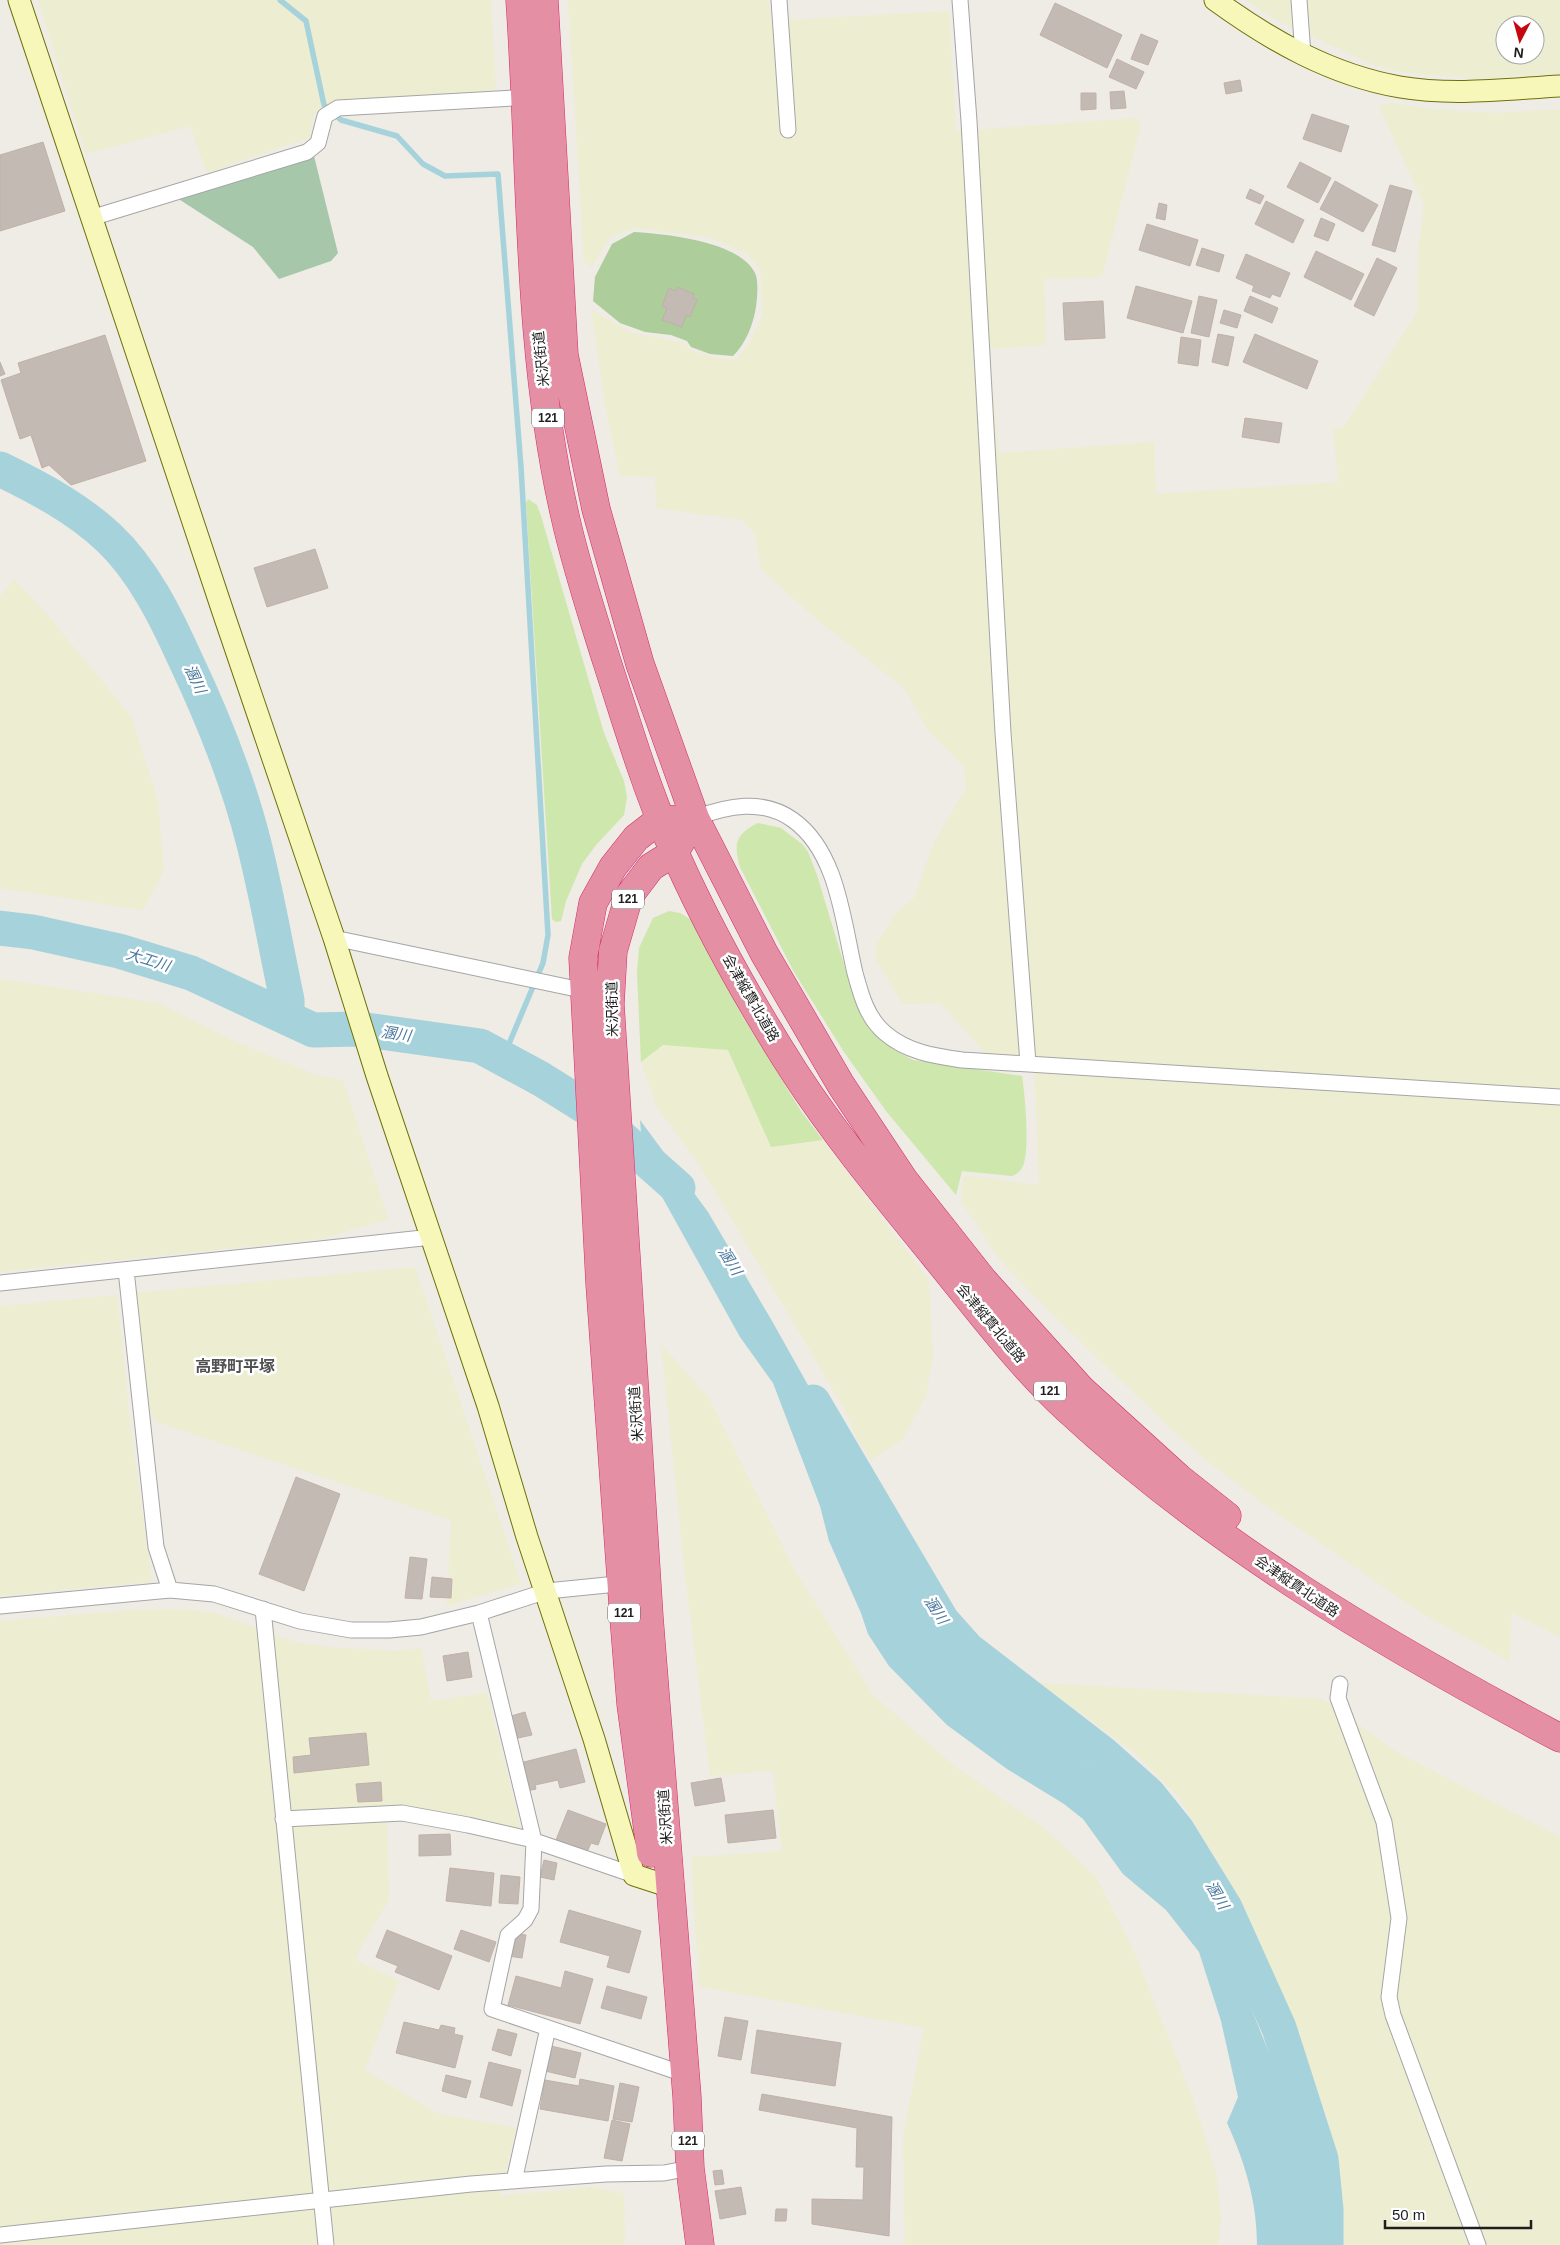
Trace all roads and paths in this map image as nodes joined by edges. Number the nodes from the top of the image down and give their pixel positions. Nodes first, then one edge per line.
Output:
1 (19, 0) edge
2 (520, 0) edge
3 (544, 0) edge
4 (779, 0) edge
5 (960, 0) edge
6 (1215, 0) edge
7 (1299, 0) edge
8 (1303, 55) junction
9 (1560, 86) edge
10 (538, 97) junction
11 (788, 130) dead end
12 (91, 218) junction
13 (695, 818) junction
14 (662, 821) junction
15 (675, 852) junction
16 (334, 938) junction
17 (594, 998) junction
18 (1028, 1063) junction
19 (1560, 1097) edge
20 (432, 1237) junction
21 (126, 1270) junction
22 (0, 1283) edge
23 (634, 1582) junction
24 (170, 1590) junction
25 (547, 1591) junction
26 (0, 1606) edge
27 (263, 1609) junction
28 (479, 1613) junction
29 (1340, 1684) dead end
30 (1560, 1722) edge
31 (1560, 1738) edge
32 (284, 1819) junction
33 (534, 1841) junction
34 (653, 1881) junction
35 (548, 2028) junction
36 (684, 2074) junction
37 (690, 2168) junction
38 (514, 2181) junction
39 (321, 2201) junction
40 (0, 2235) edge
41 (326, 2245) edge
42 (700, 2245) edge
43 (1478, 2245) edge

1 - 12 street
2 - 10 highway, 米沢街道 / 121
3 - 10 highway, 米沢街道 / 121
4 - 11 street
5 - 18 street
6 - 8 street
7 - 8 street
8 - 9 street
10 - 12 street
10 - 13 highway, 米沢街道 / 121
10 - 14 highway, 米沢街道 / 121
12 - 16 street
13 - 14 highway, 米沢街道 / 121
13 - 15 highway, 米沢街道 / 121
13 - 18 street
13 - 30 highway, 会津縦貫北道路 / 121
14 - 15 highway, 121
14 - 17 highway, 米沢街道 / 121
15 - 17 highway, 米沢街道 / 121
15 - 31 highway, 会津縦貫北道路 / 121
16 - 17 street
16 - 20 street
17 - 23 highway, 米沢街道 / 121
18 - 19 street
20 - 21 street
20 - 25 street
21 - 22 street
21 - 24 street
23 - 25 street
23 - 34 highway, 米沢街道 / 121
24 - 26 street
24 - 27 street
25 - 28 street
25 - 34 street
27 - 28 street
27 - 32 street
28 - 33 street
29 - 43 street
32 - 33 street
32 - 39 street
33 - 34 street
33 - 35 street
34 - 36 highway, 米沢街道 / 121
35 - 36 street
35 - 38 street
36 - 37 highway, 米沢街道 / 121
37 - 38 street
37 - 42 highway, 米沢街道 / 121
38 - 39 street
39 - 40 street
39 - 41 street

